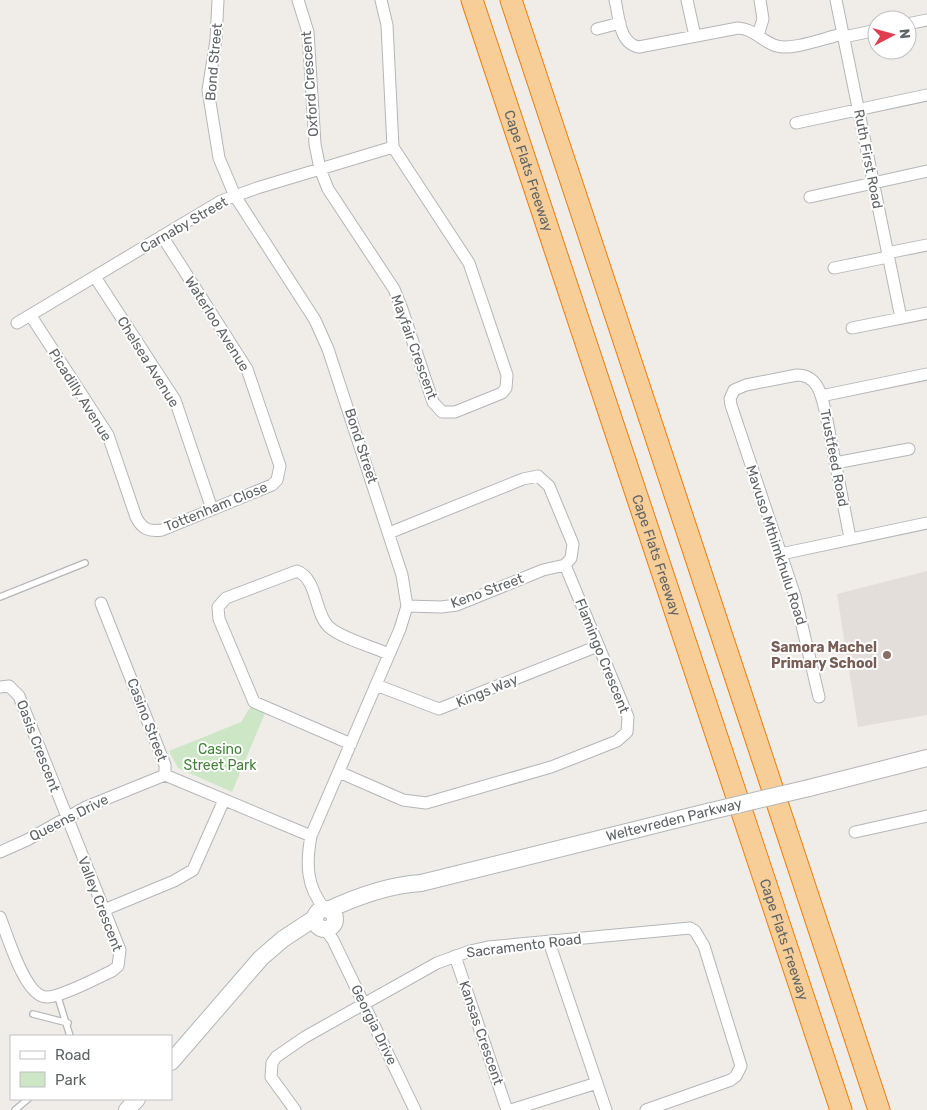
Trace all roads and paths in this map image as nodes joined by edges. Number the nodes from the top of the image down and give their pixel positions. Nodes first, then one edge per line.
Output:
1 (218, 0) edge
2 (298, 0) edge
3 (381, 0) edge
4 (472, 0) edge
5 (511, 0) edge
6 (615, 0) edge
7 (687, 0) edge
8 (760, 0) edge
9 (836, 0) edge
10 (620, 23) junction
11 (597, 28) dead end
12 (867, 31) edge
13 (758, 35) junction
14 (843, 35) junction
15 (695, 36) junction
16 (927, 95) edge
17 (858, 109) junction
18 (796, 123) dead end
19 (393, 147) junction
20 (320, 169) junction
21 (927, 171) edge
22 (873, 182) junction
23 (235, 196) junction
24 (810, 196) dead end
25 (162, 236) junction
26 (927, 245) edge
27 (888, 255) junction
28 (834, 268) dead end
29 (95, 277) junction
30 (927, 313) edge
31 (31, 316) junction
32 (901, 318) junction
33 (16, 323) dead end
34 (852, 328) dead end
35 (927, 374) edge
36 (813, 380) joint
37 (822, 396) junction
38 (908, 449) dead end
39 (835, 462) junction
40 (280, 474) joint
41 (212, 509) junction
42 (927, 523) edge
43 (147, 530) joint
44 (389, 533) junction
45 (850, 538) junction
46 (781, 554) junction
47 (85, 563) dead end
48 (565, 564) junction
49 (0, 596) edge
50 (101, 603) dead end
51 (406, 606) junction
52 (598, 646) junction
53 (389, 654) junction
54 (376, 685) junction
55 (0, 688) edge
56 (819, 697) dead end
57 (351, 744) junction
58 (927, 758) edge
59 (339, 772) junction
60 (165, 774) junction
61 (224, 800) junction
62 (927, 816) edge
63 (66, 818) junction
64 (854, 832) dead end
65 (310, 836) junction
66 (0, 852) edge
67 (104, 910) junction
68 (0, 917) edge
69 (325, 919) junction
70 (549, 942) junction
71 (455, 956) junction
72 (57, 994) junction
73 (364, 1003) junction
74 (33, 1014) dead end
75 (68, 1023) junction
76 (70, 1035) edge
77 (172, 1061) edge
78 (596, 1082) junction
79 (27, 1100) edge
80 (136, 1100) edge
81 (144, 1100) edge
82 (15, 1110) edge
83 (127, 1110) edge
84 (136, 1110) edge
85 (295, 1110) edge
86 (414, 1110) edge
87 (507, 1110) edge
88 (511, 1110) edge
89 (606, 1110) edge
90 (646, 1110) edge
91 (841, 1110) edge
92 (879, 1110) edge

1 - 23 street, Bond Street
2 - 20 street, Oxford Crescent
3 - 19 street
4 - 91 highway, Cape Flats Freeway
5 - 92 highway
6 - 10 street
7 - 15 street
8 - 13 street
9 - 14 street, Ruth First Road
10 - 11 street
10 - 15 street
12 - 14 street
13 - 14 street
13 - 15 street
14 - 17 street, Ruth First Road
16 - 17 street
17 - 18 street
17 - 22 street, Ruth First Road
19 - 20 street, Carnaby Street
19 - 20 street, Mayfair Crescent
20 - 23 street, Carnaby Street
21 - 22 street
22 - 24 street
22 - 27 street, Ruth First Road
23 - 25 street, Carnaby Street
23 - 44 street, Bond Street
25 - 29 street, Carnaby Street
25 - 40 street, Waterloo Avenue
26 - 27 street
27 - 28 street
27 - 32 street, Ruth First Road
29 - 31 street, Carnaby Street
29 - 41 street, Chelsea Avenue
30 - 32 street
31 - 33 street, Carnaby Street
31 - 43 street, Picadilly Avenue
32 - 34 street
35 - 37 street
36 - 37 street, Trustfeed Road
36 - 46 street, Mavuso Mthimkhulu Road
37 - 39 street, Trustfeed Road
38 - 39 street
39 - 45 street, Trustfeed Road
40 - 41 street, Tottenham Close
41 - 43 street, Tottenham Close
42 - 45 street
44 - 48 street
44 - 51 street, Bond Street
45 - 46 street
46 - 56 street, Mavuso Mthimkhulu Road
47 - 49 lane
48 - 51 street, Keno Street
48 - 52 street, Flamingo Crescent
50 - 60 street, Casino Street
51 - 53 street, Bond Street
52 - 54 street, Kings Way
52 - 59 street, Flamingo Crescent
53 - 54 street, Bond Street
53 - 57 street
54 - 57 street, Bond Street
55 - 63 street, Oasis Crescent
57 - 59 street, Bond Street
58 - 69 street, Weltevreden Parkway, bridge
59 - 65 street, Bond Street
60 - 61 street, Casino Street
60 - 63 street, Queens Drive
61 - 65 street, Casino Street
61 - 67 street
62 - 64 street
63 - 66 street, Queens Drive
63 - 67 street, Valley Crescent
65 - 69 street, Bond Street
67 - 72 street, Valley Crescent
68 - 72 street, Valley Crescent
69 - 73 street, Georgia Drive
69 - 77 street, Weltevreden Parkway
70 - 71 street, Sacramento Road
70 - 78 street
70 - 90 street, Sacramento Road
71 - 73 street, Sacramento Road
71 - 87 street, Kansas Crescent
72 - 75 lane
73 - 85 street, Sacramento Road
73 - 86 street, Georgia Drive
74 - 75 lane
75 - 76 lane
78 - 88 street
78 - 89 street
79 - 82 lane
80 - 83 street
81 - 84 street

